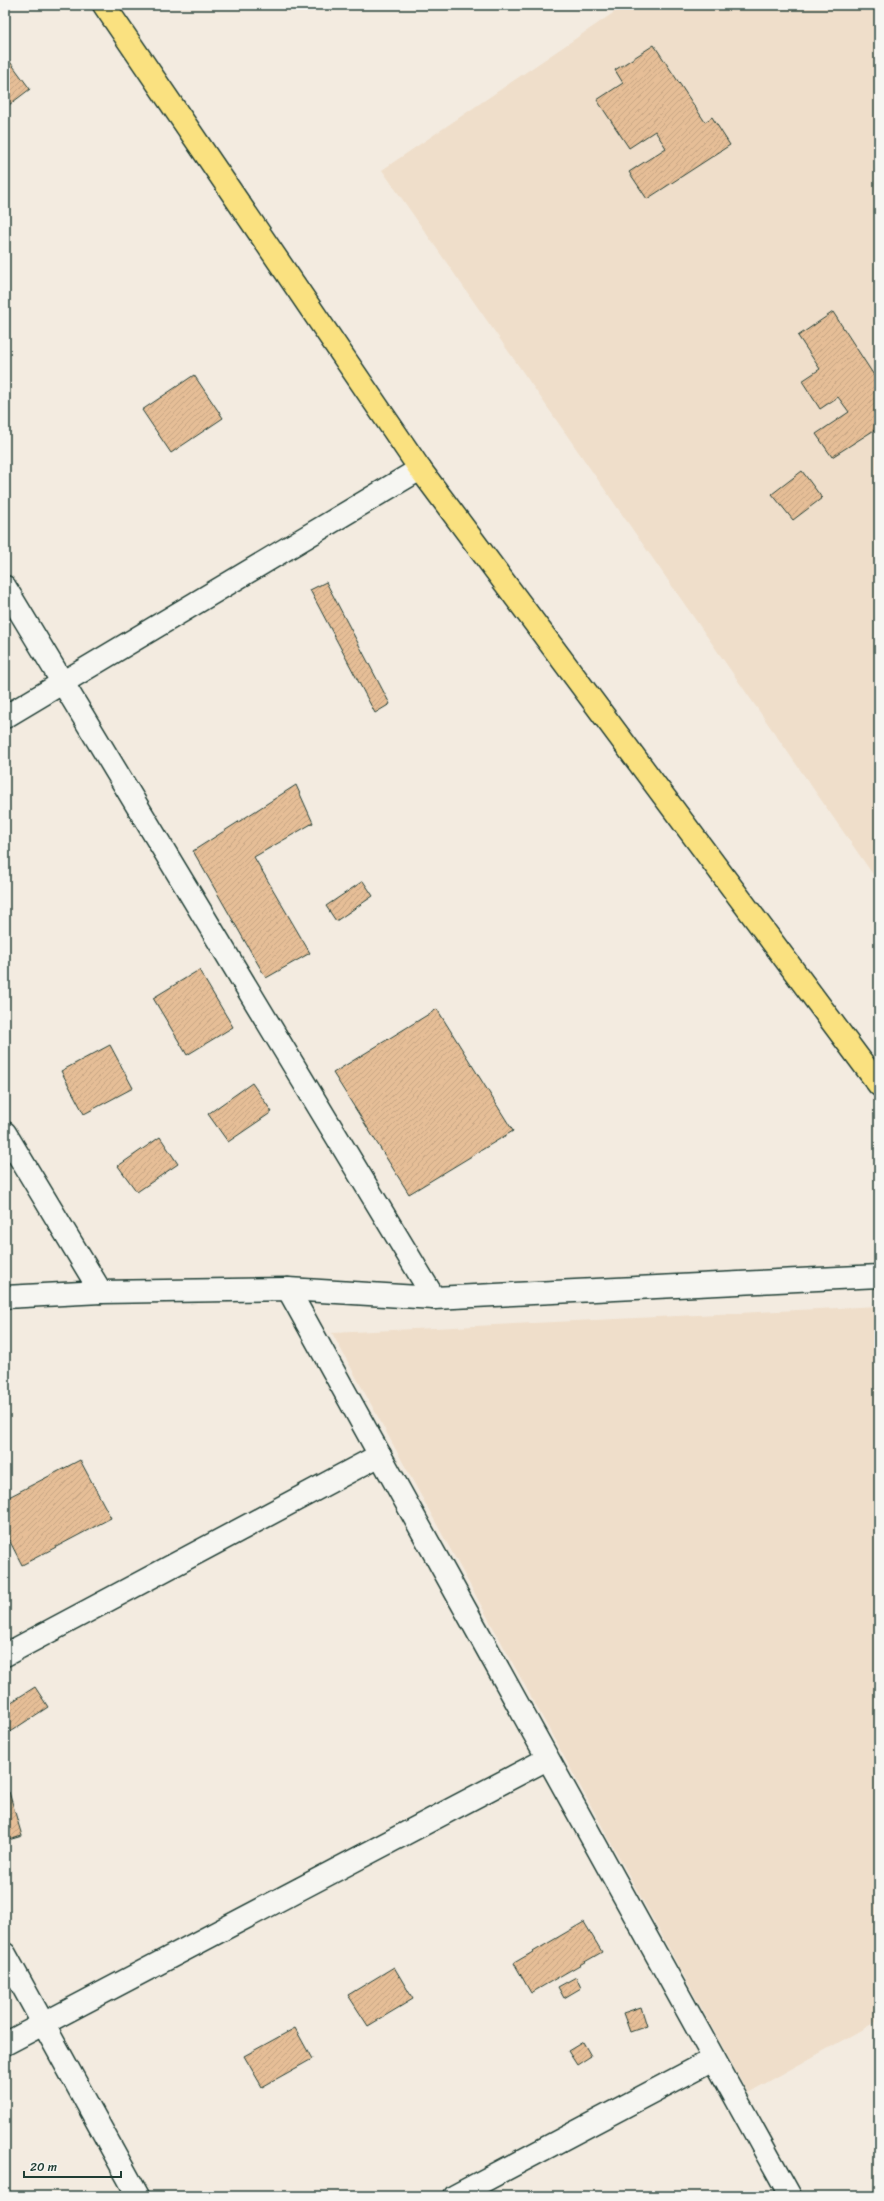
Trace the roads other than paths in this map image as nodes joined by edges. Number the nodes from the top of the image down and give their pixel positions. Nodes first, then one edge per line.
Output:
1 (104, 5) edge
2 (420, 469) junction
3 (5, 588) edge
4 (63, 683) junction
5 (5, 717) edge
6 (879, 1085) edge
7 (5, 1133) edge
8 (879, 1276) edge
9 (288, 1289) junction
10 (101, 1292) junction
11 (5, 1297) edge
12 (434, 1298) junction
13 (380, 1455) junction
14 (5, 1655) edge
15 (548, 1758) junction
16 (5, 1954) edge
17 (43, 2024) junction
18 (5, 2044) edge
19 (714, 2059) junction
20 (138, 2196) edge
21 (455, 2196) edge
22 (790, 2196) edge

1 - 2 main road
2 - 4 street
2 - 6 main road
3 - 4 street
4 - 5 street
4 - 12 street
7 - 10 street
8 - 12 street
9 - 10 street
9 - 12 street
9 - 13 street
10 - 11 street
13 - 14 street
13 - 15 street
15 - 17 street
15 - 19 street
16 - 17 street
17 - 18 street
17 - 20 street
19 - 21 street
19 - 22 street

